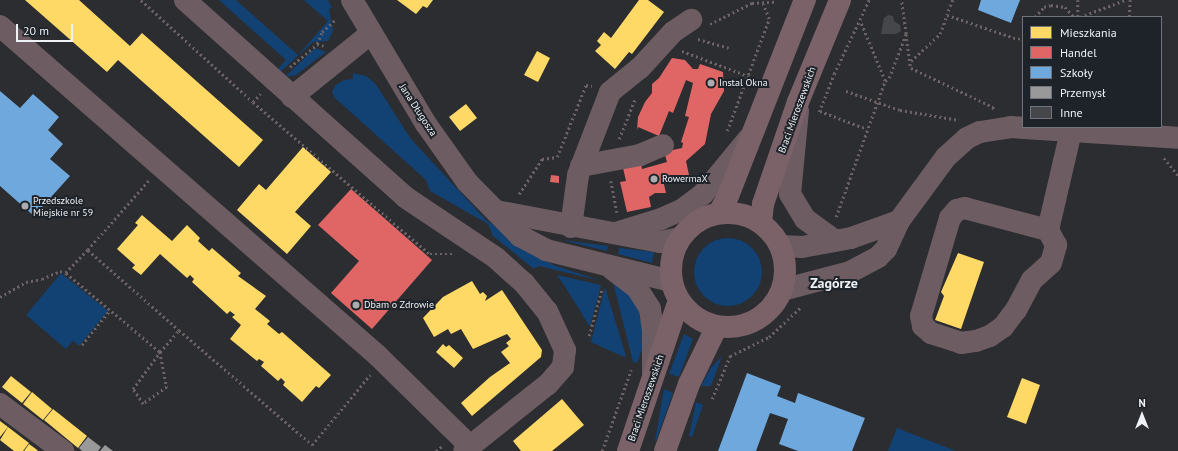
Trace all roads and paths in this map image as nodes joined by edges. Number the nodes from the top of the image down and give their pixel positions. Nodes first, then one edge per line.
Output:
1 (141, 0) edge
2 (186, 0) edge
3 (352, 0) edge
4 (805, 0) edge
5 (840, 0) edge
6 (869, 0) edge
7 (901, 0) edge
8 (953, 0) edge
9 (1078, 0) edge
10 (1125, 0) edge
11 (1130, 0) edge
12 (758, 1) edge
13 (774, 2) dead end
14 (763, 4) junction
15 (947, 15) junction
16 (1036, 16) edge
17 (1073, 16) edge
18 (1079, 16) edge
19 (1082, 16) edge
20 (1129, 16) edge
21 (336, 19) dead end
22 (860, 21) junction
23 (699, 22) joint
24 (0, 26) edge
25 (370, 34) junction
26 (906, 34) junction
27 (1022, 37) edge
28 (705, 40) dead end
29 (317, 44) junction
30 (328, 48) dead end
31 (674, 48) dead end
32 (729, 48) dead end
33 (910, 61) junction
34 (287, 70) dead end
35 (748, 76) junction
36 (885, 81) junction
37 (846, 91) dead end
38 (637, 95) dead end
39 (292, 97) junction
40 (798, 102) junction
41 (877, 102) junction
42 (820, 111) junction
43 (994, 111) dead end
44 (818, 116) dead end
45 (961, 123) dead end
46 (867, 129) junction
47 (1070, 131) junction
48 (726, 133) dead end
49 (752, 134) junction
50 (1172, 144) edge
51 (663, 145) dead end
52 (611, 159) junction
53 (581, 166) junction
54 (161, 167) junction
55 (1178, 175) edge
56 (496, 211) junction
57 (719, 213) junction
58 (899, 221) junction
59 (761, 223) junction
60 (613, 224) junction
61 (571, 227) junction
62 (1048, 230) junction
63 (680, 238) junction
64 (834, 241) junction
65 (781, 246) junction
66 (88, 250) junction
67 (458, 254) dead end
68 (66, 273) junction
69 (607, 275) junction
70 (675, 290) junction
71 (782, 290) junction
72 (0, 297) edge
73 (803, 305) dead end
74 (110, 310) junction
75 (716, 326) junction
76 (179, 330) junction
77 (589, 336) dead end
78 (82, 345) dead end
79 (160, 352) junction
80 (383, 361) junction
81 (631, 370) dead end
82 (653, 377) junction
83 (712, 399) dead end
84 (0, 404) edge
85 (464, 443) edge
86 (63, 451) edge
87 (436, 451) edge
88 (602, 451) edge
89 (628, 451) edge
90 (665, 451) edge

1 - 67 path
2 - 39 street
3 - 25 street, Jana Długosza
4 - 49 main road
5 - 40 main road, Braci Mieroszewskich
6 - 22 path
7 - 26 path
8 - 15 path
9 - 18 path
10 - 19 path
11 - 20 path
12 - 14 path
12 - 23 path
13 - 14 path
14 - 35 path
15 - 27 path
15 - 33 path
16 - 17 path
21 - 29 path
22 - 36 path
22 - 42 path
23 - 53 street
24 - 54 street
25 - 39 street
25 - 56 street, Jana Długosza
26 - 33 path
26 - 36 path
28 - 32 path
29 - 30 path
29 - 34 path
31 - 35 path
33 - 43 path
35 - 48 path
36 - 41 path
37 - 41 path
38 - 52 path
39 - 85 street
40 - 59 main road, Braci Mieroszewskich
40 - 64 street
41 - 45 path
41 - 46 path
42 - 44 path
42 - 46 path
46 - 64 path
47 - 50 street
47 - 58 street
47 - 62 street
49 - 57 main road
49 - 60 street
50 - 55 path
51 - 52 street
52 - 53 street
52 - 60 path
53 - 61 street
54 - 66 path
54 - 80 street
56 - 61 street
56 - 69 street, Jana Długosza
57 - 59 main road
57 - 63 main road
58 - 64 street
58 - 71 street
59 - 65 main road
60 - 61 street
60 - 63 street
62 - 62 street
63 - 70 main road
64 - 65 street
65 - 71 main road
66 - 68 path
66 - 76 path
68 - 72 path
68 - 74 path
69 - 70 street, Jana Długosza
69 - 77 path
69 - 82 street
70 - 75 main road
70 - 82 main road, Braci Mieroszewskich
71 - 75 main road
73 - 83 path
74 - 78 path
74 - 79 path
75 - 90 main road
76 - 79 path
76 - 80 path
79 - 79 path
80 - 85 street
81 - 88 path
82 - 89 main road, Braci Mieroszewskich
84 - 86 street
85 - 87 path

